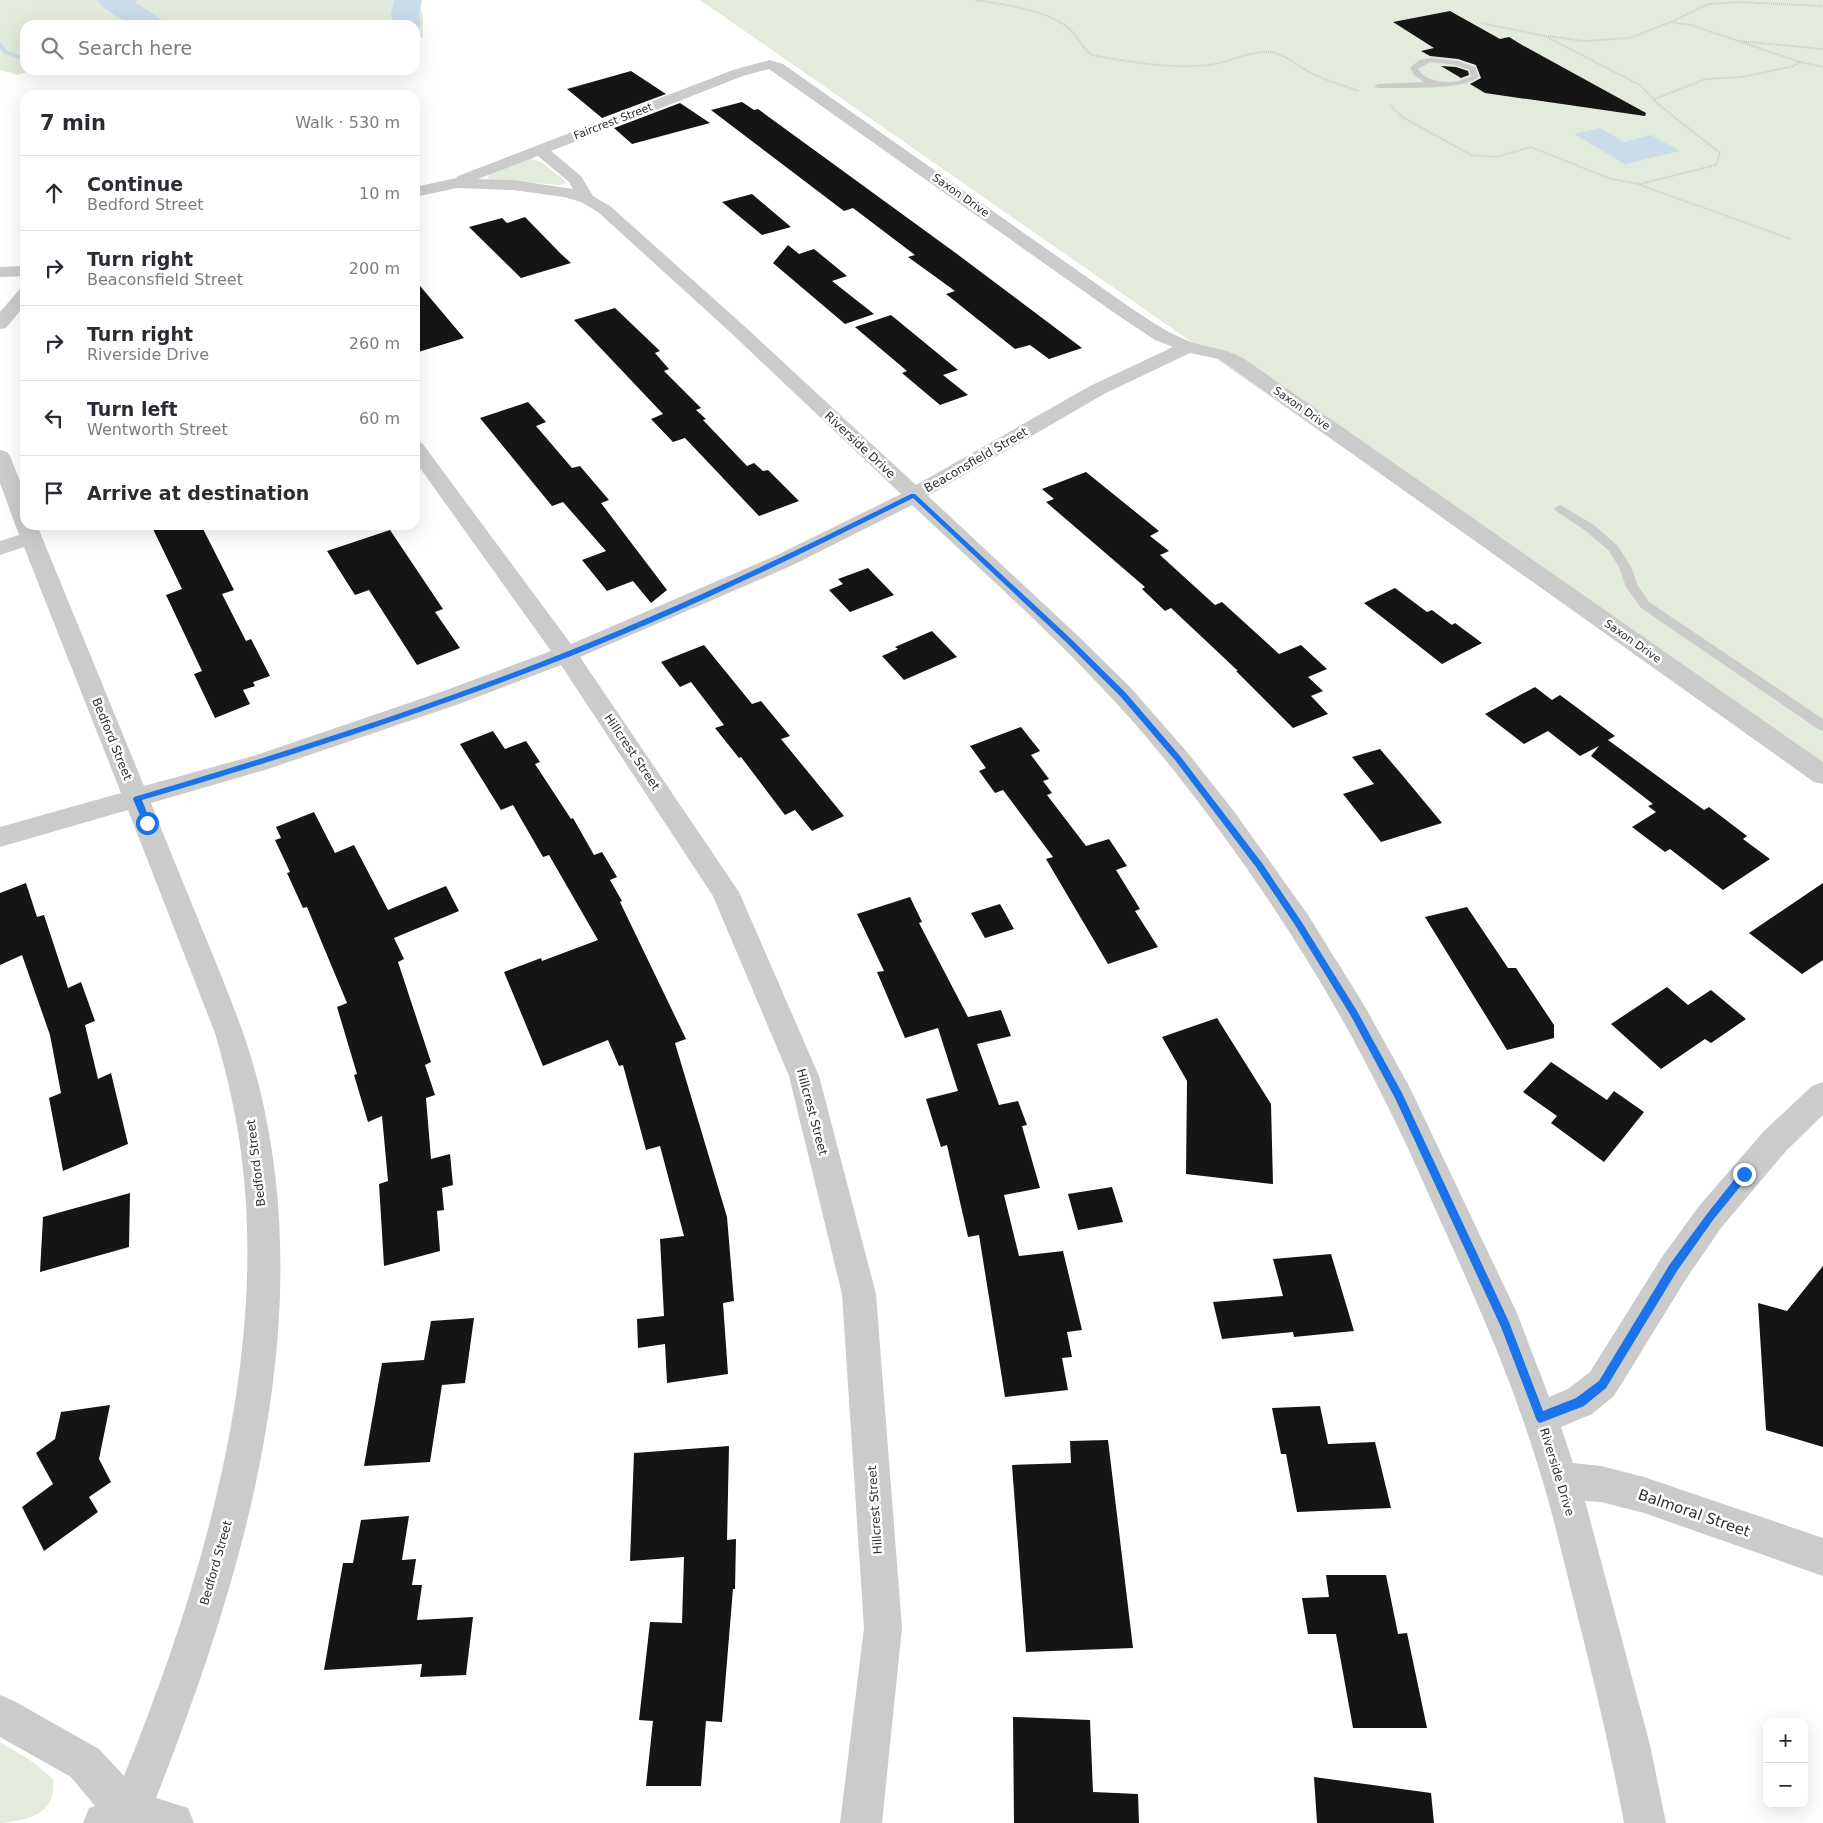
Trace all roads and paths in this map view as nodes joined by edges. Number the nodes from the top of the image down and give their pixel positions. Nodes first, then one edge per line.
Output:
1 (1710, 0) edge
2 (1708, 4) junction
3 (1823, 6) edge
4 (1671, 22) junction
5 (1545, 36) dead end
6 (1735, 41) junction
7 (1823, 49) edge
8 (1800, 62) junction
9 (770, 64) joint
10 (1823, 67) edge
11 (1446, 84) junction
12 (1378, 86) dead end
13 (1654, 99) dead end
14 (540, 149) junction
15 (457, 183) junction
16 (1640, 184) dead end
17 (420, 191) edge
18 (587, 199) junction
19 (1791, 239) dead end
20 (20, 271) edge
21 (0, 272) edge
22 (20, 300) edge
23 (0, 324) edge
24 (1188, 347) junction
25 (420, 454) edge
26 (0, 456) edge
27 (913, 496) junction
28 (20, 507) edge
29 (1560, 508) dead end
30 (25, 530) edge
31 (29, 530) edge
32 (0, 548) edge
33 (566, 654) junction
34 (1823, 726) edge
35 (1823, 774) edge
36 (137, 799) junction
37 (0, 837) edge
38 (1823, 1095) edge
39 (1540, 1418) junction
40 (1561, 1480) junction
41 (1823, 1557) edge
42 (0, 1715) edge
43 (119, 1820) edge
44 (173, 1823) edge
45 (862, 1823) edge
46 (1645, 1823) edge

1 - 2 path
2 - 3 path
2 - 4 path
4 - 5 path
4 - 6 path
6 - 7 path
6 - 8 path
8 - 10 path
8 - 13 path
9 - 14 street, Faircrest Street
9 - 24 street, Saxon Drive
11 - 11 lane
11 - 12 lane
14 - 15 street, Faircrest Street
14 - 18 street
15 - 17 street, Riverside Drive
15 - 18 street, Riverside Drive
16 - 19 path
18 - 27 street, Riverside Drive
20 - 21 street
22 - 23 street
24 - 27 street, Beaconsfield Street
24 - 35 street, Saxon Drive
25 - 33 street, Hillcrest Street
26 - 28 street, Bedford Street
27 - 33 street, Beaconsfield Street
27 - 39 street, Riverside Drive
29 - 34 lane
30 - 32 street
31 - 36 street, Bedford Street
33 - 36 street, Beaconsfield Street
33 - 45 street, Hillcrest Street
36 - 37 street, Beaconsfield Street
36 - 43 street, Bedford Street
38 - 39 street
39 - 40 street, Riverside Drive
40 - 41 street, Balmoral Street
40 - 46 street, Riverside Drive
42 - 43 street
43 - 44 street

